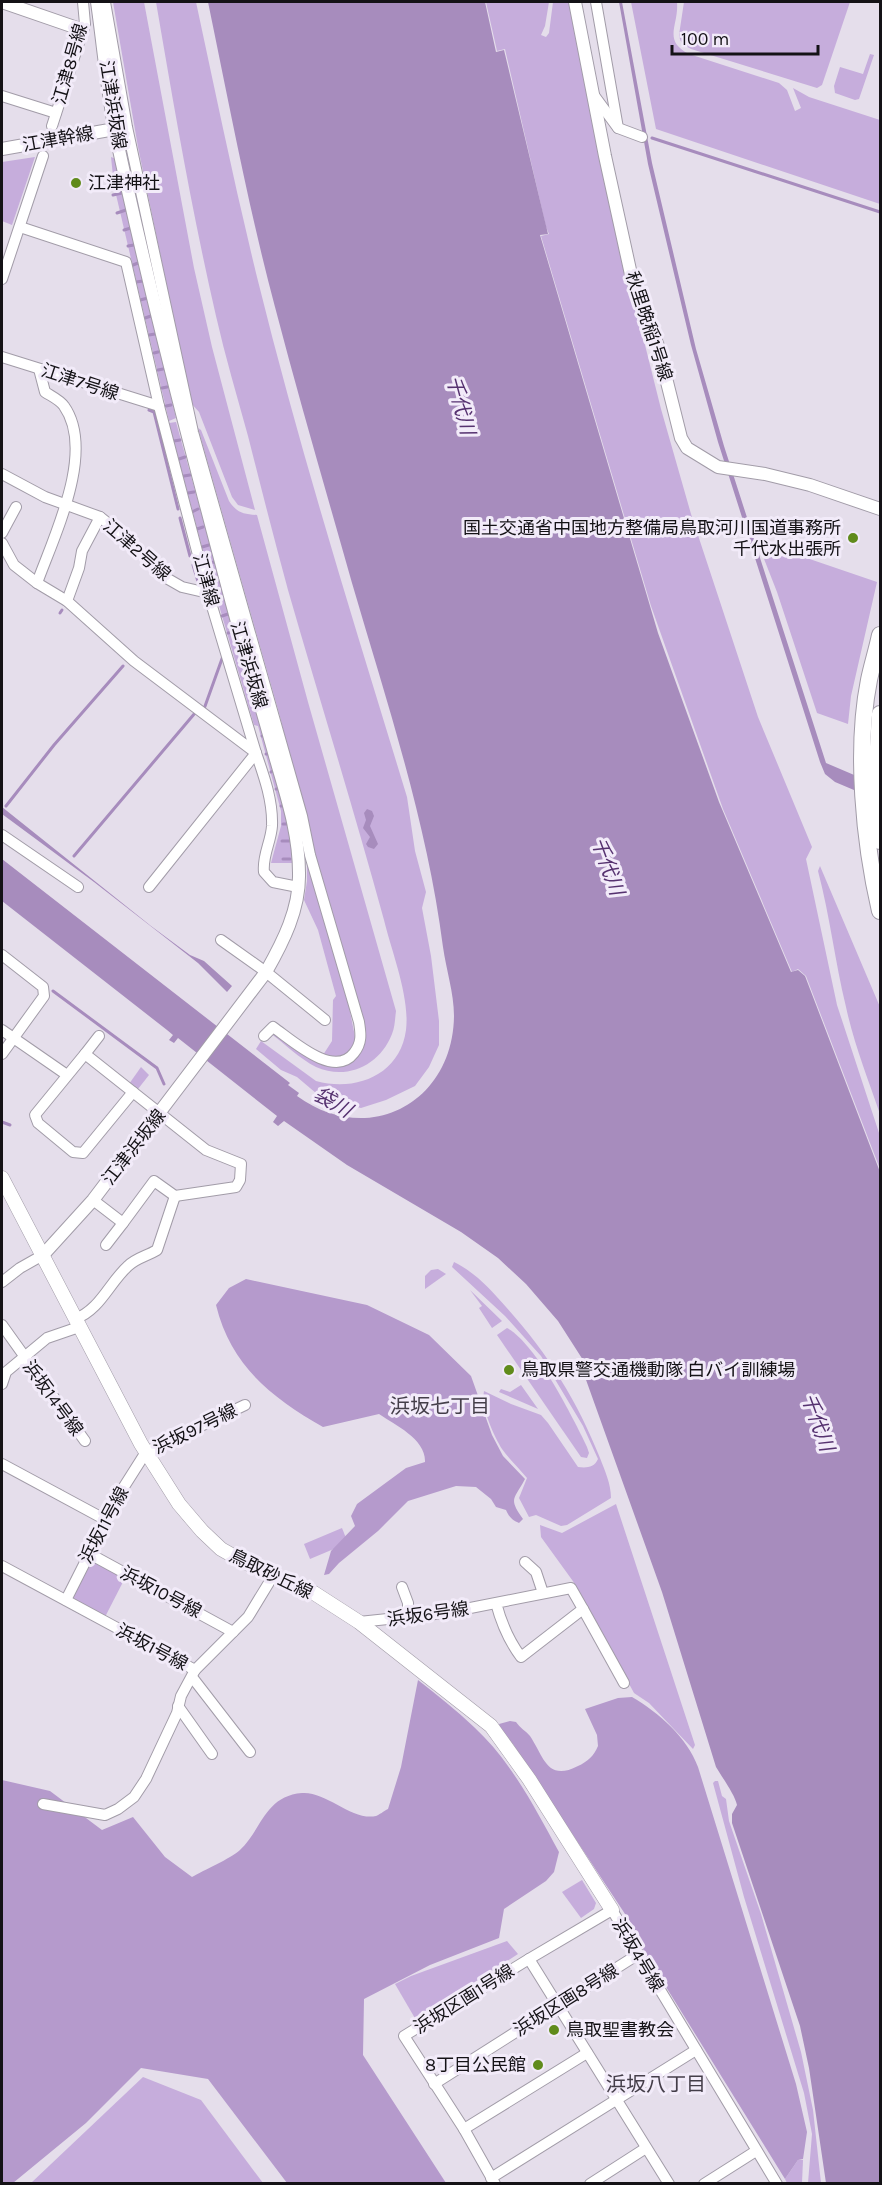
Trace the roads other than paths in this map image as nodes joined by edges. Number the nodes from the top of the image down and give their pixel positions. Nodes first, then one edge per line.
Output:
1 (2, 2) edge
2 (83, 2) edge
3 (97, 2) edge
4 (105, 2) edge
5 (575, 2) edge
6 (596, 2) edge
7 (83, 30) junction
8 (593, 94) junction
9 (2, 96) edge
10 (56, 113) junction
11 (52, 126) dead end
12 (618, 128) junction
13 (115, 129) junction
14 (642, 137) dead end
15 (2, 149) edge
16 (43, 156) dead end
17 (20, 227) junction
18 (4, 262) edge
19 (2, 279) edge
20 (2, 357) edge
21 (39, 369) junction
22 (159, 406) junction
23 (2, 474) edge
24 (65, 505) junction
25 (16, 507) dead end
26 (880, 509) edge
27 (100, 517) junction
28 (2, 533) edge
29 (2, 543) edge
30 (2, 557) edge
31 (15, 565) junction
32 (37, 583) junction
33 (208, 593) junction
34 (67, 601) junction
35 (880, 635) edge
36 (880, 714) edge
37 (256, 753) junction
38 (874, 780) edge
39 (870, 800) junction
40 (2, 835) edge
41 (880, 841) edge
42 (78, 887) dead end
43 (149, 887) dead end
44 (298, 887) junction
45 (880, 911) edge
46 (221, 940) dead end
47 (2, 955) edge
48 (266, 972) junction
49 (325, 1020) dead end
50 (2, 1030) edge
51 (99, 1036) dead end
52 (264, 1036) dead end
53 (12, 1037) junction
54 (2, 1054) edge
55 (85, 1054) junction
56 (68, 1076) junction
57 (133, 1092) junction
58 (160, 1114) junction
59 (2, 1178) edge
60 (175, 1196) junction
61 (93, 1200) junction
62 (123, 1223) junction
63 (106, 1245) dead end
64 (43, 1255) junction
65 (2, 1282) edge
66 (77, 1323) junction
67 (2, 1325) edge
68 (24, 1357) junction
69 (2, 1384) edge
70 (245, 1405) dead end
71 (85, 1441) dead end
72 (146, 1452) junction
73 (2, 1464) edge
74 (105, 1520) junction
75 (88, 1553) junction
76 (525, 1562) dead end
77 (2, 1566) edge
78 (273, 1576) junction
79 (402, 1587) dead end
80 (543, 1593) junction
81 (66, 1600) junction
82 (496, 1603) junction
83 (583, 1609) junction
84 (408, 1619) junction
85 (359, 1622) junction
86 (233, 1632) junction
87 (194, 1674) junction
88 (624, 1683) dead end
89 (178, 1706) junction
90 (250, 1752) dead end
91 (212, 1754) dead end
92 (73, 1800) dead end
93 (43, 1804) dead end
94 (89, 1813) junction
95 (612, 1911) junction
96 (637, 1955) junction
97 (529, 1959) junction
98 (556, 2005) junction
99 (696, 2050) junction
100 (587, 2053) junction
101 (434, 2084) junction
102 (617, 2102) junction
103 (464, 2130) junction
104 (646, 2148) junction
105 (756, 2151) junction
106 (493, 2181) edge
107 (590, 2184) edge
108 (669, 2184) edge
109 (704, 2184) edge
110 (777, 2184) edge

1 - 7 street
2 - 7 street, 江津8号線
3 - 13 street, 江津浜坂線
4 - 52 street
5 - 8 street, 秋里晩稲1号線
6 - 12 street
7 - 10 street, 江津8号線
8 - 12 street
8 - 26 street, 秋里晩稲1号線
9 - 10 street
10 - 11 street, 江津8号線
12 - 14 street
13 - 15 street, 江津幹線
13 - 44 street, 江津浜坂線
16 - 17 street
17 - 18 street
17 - 22 street, 江津線
18 - 19 street
20 - 21 street, 江津7号線
21 - 22 street, 江津7号線
21 - 24 street
22 - 33 street, 江津線
23 - 24 street, 江津2号線
24 - 27 street, 江津2号線
24 - 32 street
25 - 28 street
27 - 33 street, 江津2号線
27 - 34 street
29 - 31 street
30 - 31 street
31 - 32 street
32 - 34 street
33 - 37 street, 江津線
34 - 37 street
35 - 38 main road
36 - 38 main road
37 - 43 street
37 - 44 street, 江津線
38 - 39 main road
39 - 41 main road
39 - 45 main road
40 - 42 street
44 - 48 street, 江津浜坂線
46 - 48 street
47 - 53 street
48 - 49 street
48 - 58 street, 江津浜坂線
50 - 53 street
51 - 55 street
53 - 54 street
53 - 56 street
55 - 56 street
55 - 57 street
56 - 57 street
57 - 58 street
58 - 60 street
58 - 61 street, 江津浜坂線
59 - 64 main road, 鳥取砂丘線
60 - 62 street
60 - 66 street
61 - 62 street
61 - 64 street, 江津浜坂線
62 - 63 street
64 - 65 street
64 - 66 main road, 鳥取砂丘線
66 - 68 street
66 - 72 main road, 鳥取砂丘線
67 - 68 street, 浜坂14号線
68 - 69 street
68 - 71 street, 浜坂14号線
70 - 72 street, 浜坂97号線
72 - 74 street, 浜坂11号線
72 - 78 main road, 鳥取砂丘線
73 - 74 street
74 - 75 street, 浜坂11号線
75 - 81 street, 浜坂11号線
75 - 86 street, 浜坂10号線
76 - 80 street
77 - 81 street, 浜坂1号線
78 - 85 main road, 鳥取砂丘線
78 - 86 street, 浜坂1号線
79 - 84 street
80 - 82 street, 浜坂6号線
80 - 83 street, 浜坂6号線
81 - 87 street, 浜坂1号線
82 - 83 street
82 - 84 street, 浜坂6号線
83 - 88 street
84 - 85 street, 浜坂6号線
85 - 95 main road, 鳥取砂丘線
86 - 87 street, 浜坂1号線
87 - 89 street
87 - 90 street
89 - 91 street
89 - 94 street
92 - 94 street
93 - 94 street
95 - 96 street, 浜坂4号線
95 - 97 street, 浜坂区画1号線
96 - 98 street, 浜坂区画8号線
96 - 99 street, 浜坂4号線
97 - 98 street
97 - 101 street, 浜坂区画1号線
98 - 100 street
98 - 101 street, 浜坂区画8号線
99 - 102 street
99 - 105 street, 浜坂4号線
100 - 102 street
100 - 103 street
101 - 103 street, 浜坂区画1号線
102 - 104 street
102 - 106 street
103 - 106 street, 浜坂区画1号線
104 - 107 street
104 - 108 street
105 - 109 street
105 - 110 street, 浜坂4号線

